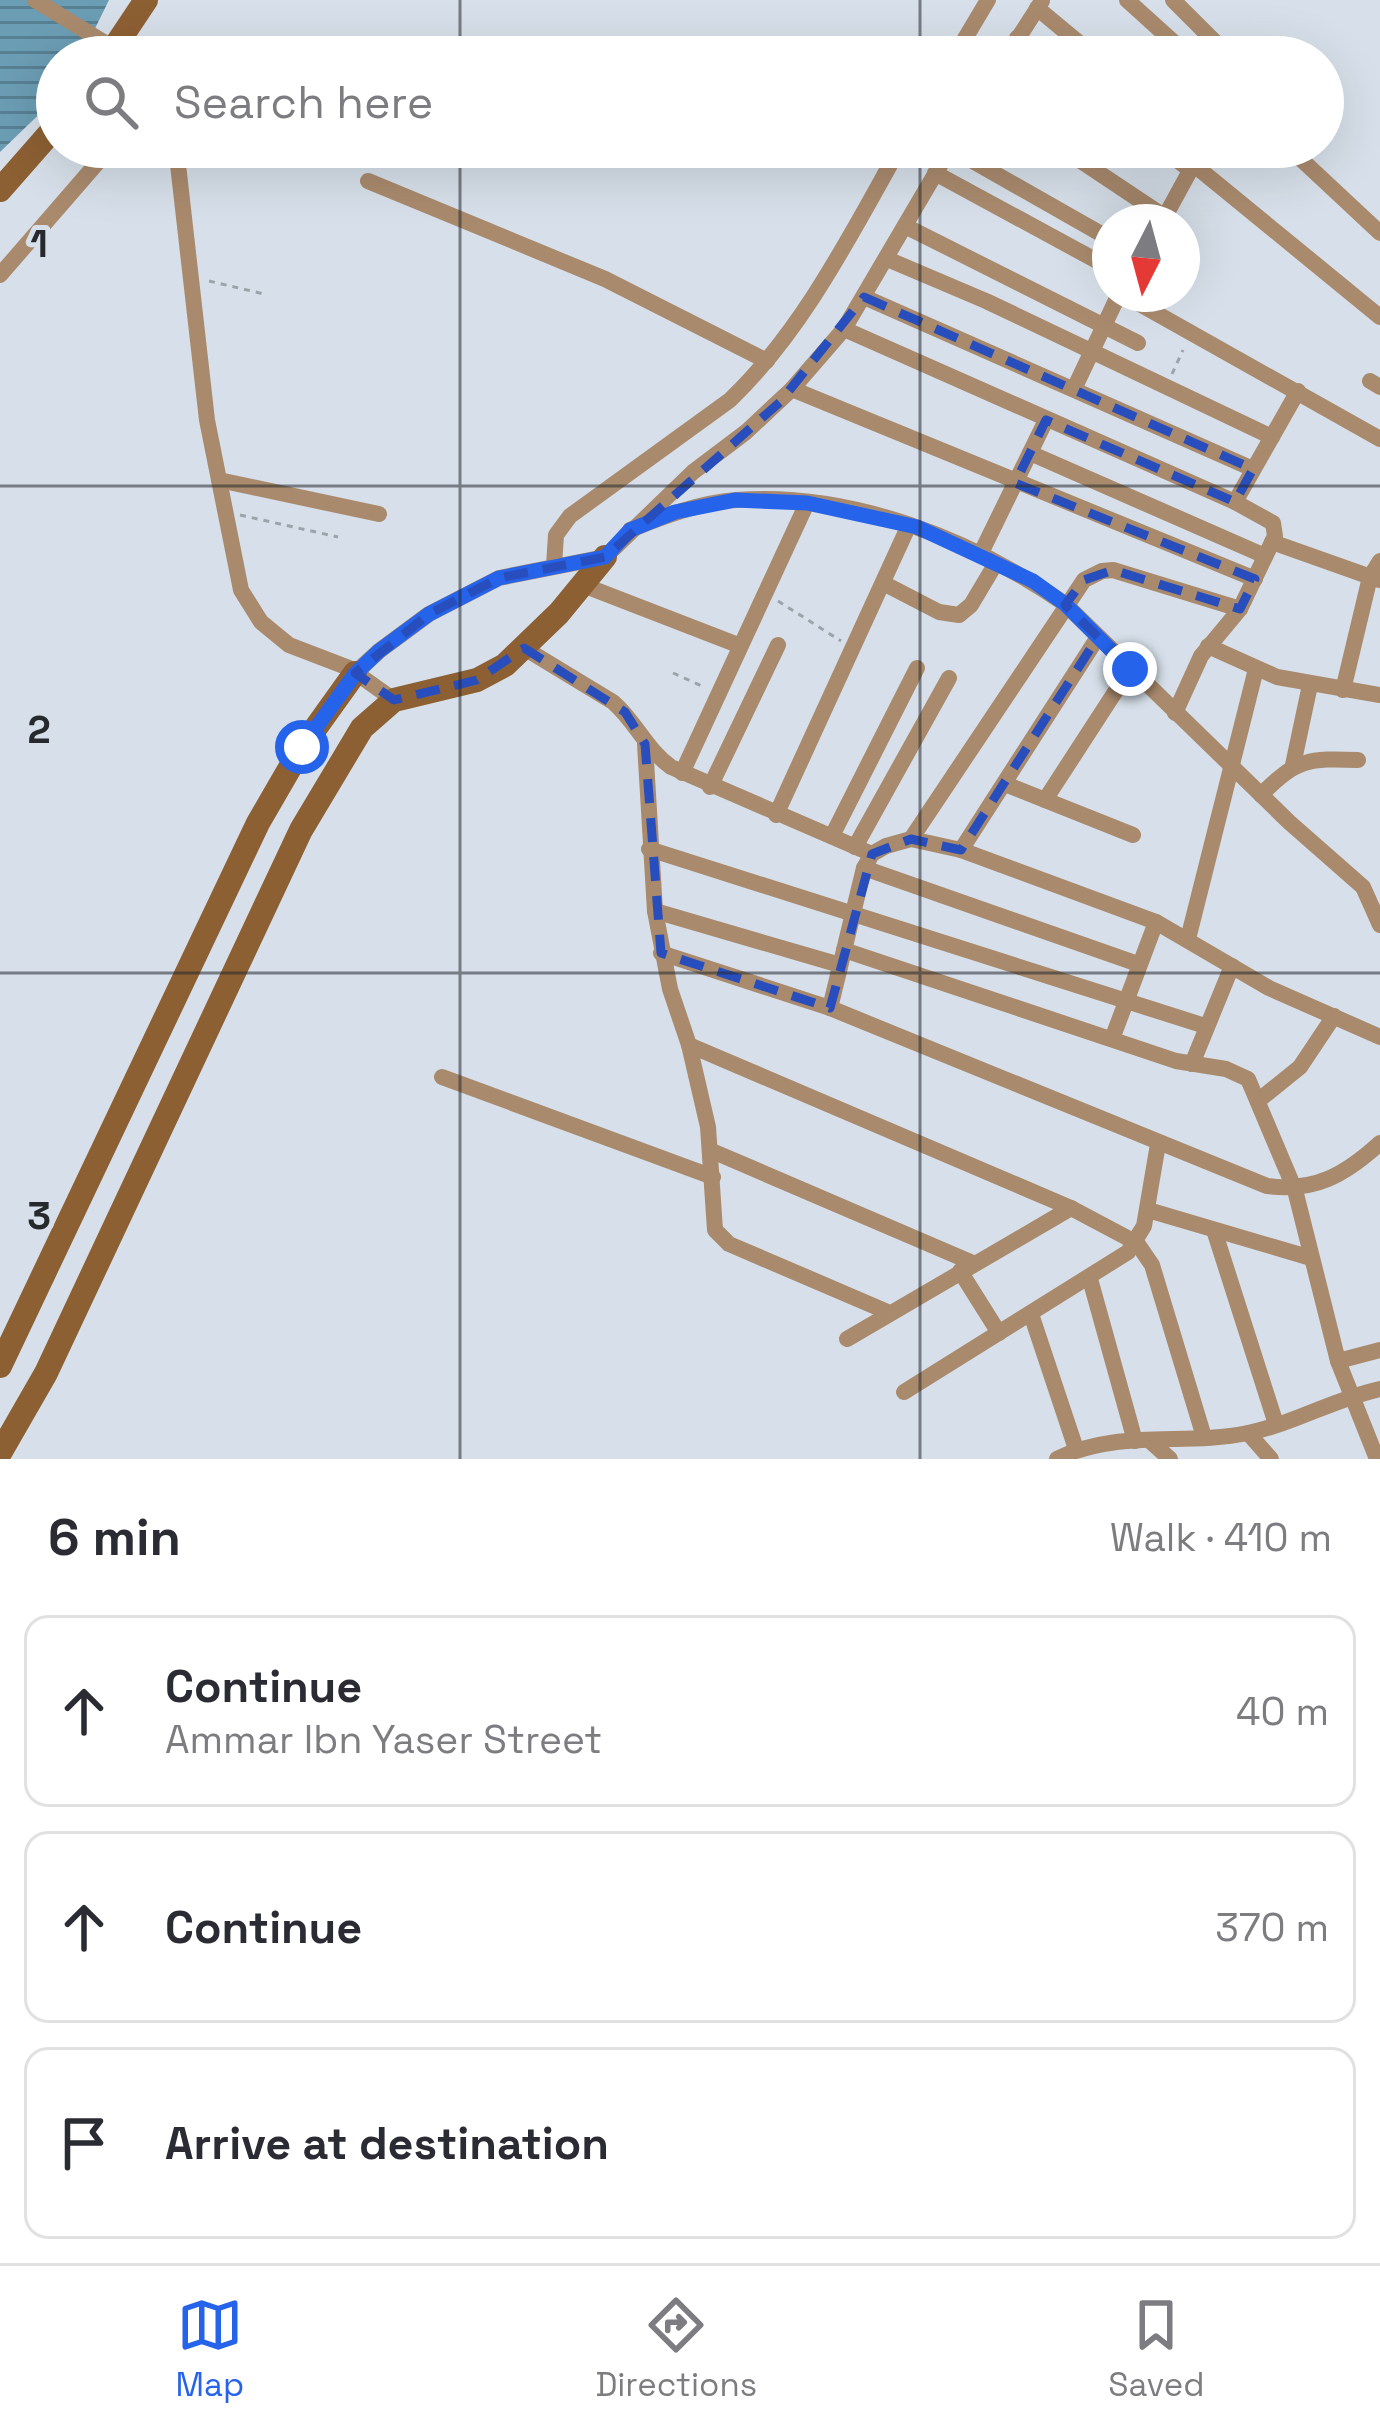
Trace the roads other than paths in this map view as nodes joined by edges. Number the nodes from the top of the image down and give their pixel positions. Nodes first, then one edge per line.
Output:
1 (35, 0) edge
2 (146, 0) edge
3 (988, 0) edge
4 (1127, 0) edge
5 (1173, 0) edge
6 (1040, 4) edge
7 (90, 36) edge
8 (122, 36) edge
9 (966, 36) edge
10 (1019, 36) edge
11 (1074, 36) edge
12 (1167, 36) edge
13 (1209, 36) edge
14 (36, 148) edge
15 (93, 168) edge
16 (178, 168) edge
17 (887, 168) edge
18 (938, 168) edge
19 (985, 168) edge
20 (1090, 168) edge
21 (1191, 168) edge
22 (1204, 168) edge
23 (1310, 168) edge
24 (935, 173) junction
25 (368, 181) dead end
26 (0, 190) edge
27 (1140, 204) edge
28 (1172, 204) edge
29 (905, 226) junction
30 (1092, 229) edge
31 (1380, 233) edge
32 (1092, 258) edge
33 (886, 259) junction
34 (0, 275) edge
35 (864, 297) junction
36 (1110, 312) edge
37 (1153, 312) edge
38 (1380, 317) edge
39 (1103, 325) junction
40 (844, 329) junction
41 (1138, 344) dead end
42 (1090, 352) junction
43 (766, 361) junction
44 (1074, 388) junction
45 (792, 389) junction
46 (1298, 391) junction
47 (1046, 420) junction
48 (1272, 437) junction
49 (1380, 439) edge
50 (1030, 453) junction
51 (1253, 470) junction
52 (219, 480) junction
53 (1017, 483) junction
54 (1235, 502) junction
55 (807, 503) junction
56 (379, 514) dead end
57 (909, 525) junction
58 (630, 530) junction
59 (1269, 549) junction
60 (605, 557) junction
61 (988, 559) junction
62 (554, 565) junction
63 (1377, 573) edge
64 (1255, 579) junction
65 (883, 583) junction
66 (583, 585) junction
67 (1065, 604) junction
68 (1240, 609) junction
69 (1098, 638) junction
70 (738, 645) junction
71 (778, 645) dead end
72 (1208, 646) junction
73 (524, 649) junction
74 (917, 668) dead end
75 (1130, 669) junction
76 (1256, 669) junction
77 (358, 675) junction
78 (949, 678) dead end
79 (1310, 686) junction
80 (1343, 690) junction
81 (387, 695) junction
82 (1380, 695) edge
83 (1175, 713) junction
84 (645, 744) junction
85 (1358, 760) dead end
86 (1293, 765) junction
87 (1234, 767) junction
88 (682, 773) junction
89 (1005, 784) junction
90 (710, 787) junction
91 (1261, 795) junction
92 (1045, 800) junction
93 (776, 815) junction
94 (1133, 835) dead end
95 (832, 836) junction
96 (911, 839) junction
97 (649, 849) junction
98 (962, 850) junction
99 (864, 856) junction
100 (1377, 904) edge
101 (655, 911) junction
102 (853, 911) junction
103 (1156, 922) junction
104 (1380, 926) edge
105 (1188, 939) junction
106 (661, 953) junction
107 (842, 958) junction
108 (1138, 964) junction
109 (1232, 966) junction
110 (1123, 1002) junction
111 (830, 1008) junction
112 (1334, 1016) junction
113 (1205, 1026) junction
114 (1380, 1037) edge
115 (1112, 1039) junction
116 (689, 1045) junction
117 (1192, 1064) junction
118 (442, 1077) dead end
119 (1259, 1100) junction
120 (1380, 1143) edge
121 (1158, 1144) junction
122 (712, 1151) junction
123 (713, 1177) junction
124 (1295, 1190) junction
125 (1071, 1208) junction
126 (1148, 1210) junction
127 (1214, 1230) junction
128 (1137, 1243) junction
129 (1311, 1258) junction
130 (967, 1267) junction
131 (1090, 1279) junction
132 (890, 1313) junction
133 (1031, 1313) junction
134 (999, 1333) junction
135 (847, 1339) dead end
136 (1380, 1350) edge
137 (1337, 1361) junction
138 (0, 1366) edge
139 (1380, 1389) edge
140 (904, 1392) dead end
141 (1351, 1395) junction
142 (1276, 1424) junction
143 (1248, 1433) junction
144 (1204, 1437) junction
145 (1142, 1440) junction
146 (1097, 1444) junction
147 (1076, 1449) junction
148 (0, 1453) edge
149 (1057, 1459) edge
150 (1114, 1459) edge
151 (1171, 1459) edge
152 (1270, 1459) edge
153 (1377, 1459) edge

1 - 7 street
2 - 8 street
3 - 9 street
4 - 12 street
5 - 13 street
6 - 10 street
6 - 11 street
14 - 26 street
15 - 34 street
16 - 52 street
17 - 43 street
18 - 24 street
19 - 30 street
20 - 27 street
21 - 28 street
22 - 38 street
23 - 31 street
24 - 29 street
24 - 32 street
25 - 43 street
29 - 33 street
29 - 39 street
33 - 35 street
33 - 42 street
35 - 40 street
35 - 44 street
36 - 39 street
37 - 46 street
39 - 41 street
39 - 42 street
40 - 45 street
40 - 47 street
42 - 44 street
42 - 48 street
43 - 62 street
44 - 51 street
45 - 53 street
45 - 58 street
46 - 48 street
46 - 49 street
47 - 50 street
47 - 54 street
48 - 51 street
50 - 53 street
50 - 59 street
51 - 54 street
52 - 56 street
52 - 77 street
53 - 61 street
53 - 64 street
54 - 59 street
55 - 57 street
55 - 58 street
55 - 70 street
57 - 61 street
57 - 65 street
58 - 60 street
59 - 63 street
59 - 64 street
60 - 62 street
60 - 66 street
61 - 65 street
61 - 67 street
62 - 77 street
63 - 80 street
64 - 68 street
65 - 93 street
66 - 70 street
66 - 73 street
67 - 68 street
67 - 69 street
67 - 96 street
68 - 72 street
69 - 75 street
69 - 89 street
70 - 88 street
71 - 90 street
72 - 76 street
72 - 83 street
73 - 81 street
73 - 84 street
74 - 95 street
75 - 83 street
75 - 92 street
76 - 79 street
76 - 87 street
77 - 81 street
77 - 138 street
78 - 99 street
79 - 80 street
79 - 86 street
80 - 82 street
81 - 148 street
83 - 87 street
84 - 88 street
84 - 97 street
85 - 86 street
86 - 91 street
87 - 91 street
87 - 105 street
88 - 90 street
89 - 92 street
89 - 98 street
90 - 93 street
91 - 100 street
92 - 94 street
93 - 95 street
95 - 99 street
96 - 98 street
96 - 99 street
97 - 101 street
97 - 102 street
98 - 103 street
99 - 102 street
99 - 108 street
100 - 104 street
101 - 106 street
101 - 107 street
102 - 107 street
102 - 110 street
103 - 105 street
103 - 108 street
105 - 109 street
106 - 111 street
106 - 116 street
107 - 111 street
107 - 115 street
108 - 110 street
109 - 112 street
109 - 113 street
110 - 113 street
110 - 115 street
111 - 121 street
112 - 114 street
112 - 119 street
113 - 117 street
115 - 117 street
116 - 122 street
116 - 125 street
117 - 119 street
118 - 123 street
119 - 124 street
120 - 124 street
121 - 124 street
121 - 126 street
122 - 123 street
122 - 130 street
123 - 132 street
124 - 129 street
125 - 128 street
125 - 130 street
126 - 127 street
126 - 128 street
127 - 129 street
127 - 142 street
128 - 131 street
128 - 144 street
129 - 137 street
130 - 132 street
130 - 134 street
131 - 133 street
131 - 145 street
132 - 135 street
133 - 134 street
133 - 147 street
134 - 140 street
136 - 137 street
137 - 141 street
139 - 141 street
141 - 142 street
141 - 153 street
142 - 143 street
143 - 144 street
143 - 152 street
144 - 145 street
145 - 146 street
145 - 151 street
146 - 147 street
146 - 150 street
147 - 149 street

